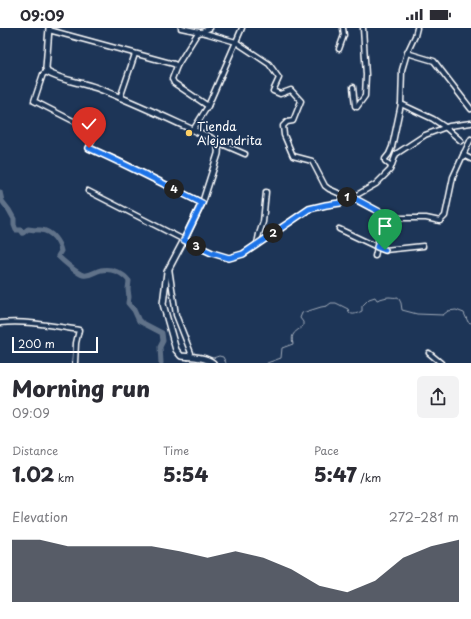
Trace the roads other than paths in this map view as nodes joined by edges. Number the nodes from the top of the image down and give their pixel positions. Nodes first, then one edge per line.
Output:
1 (181, 28) edge
2 (210, 28) edge
3 (242, 28) edge
4 (343, 28) edge
5 (363, 28) edge
6 (418, 28) edge
7 (49, 29) edge
8 (201, 32) junction
9 (236, 42) junction
10 (339, 49) dead end
11 (407, 53) junction
12 (135, 54) junction
13 (177, 66) junction
14 (47, 72) junction
15 (352, 87) dead end
16 (120, 98) junction
17 (401, 104) junction
18 (208, 106) junction
19 (471, 109) edge
20 (471, 123) edge
21 (445, 127) junction
22 (193, 130) junction
23 (471, 139) edge
24 (215, 141) junction
25 (461, 141) dead end
26 (464, 153) junction
27 (246, 154) dead end
28 (471, 159) edge
29 (392, 166) junction
30 (88, 191) dead end
31 (266, 192) dead end
32 (348, 196) junction
33 (202, 203) junction
34 (387, 216) junction
35 (339, 229) dead end
36 (184, 240) junction
37 (257, 244) junction
38 (423, 246) dead end
39 (377, 247) junction
40 (375, 256) dead end
41 (169, 268) junction
42 (0, 323) edge
43 (429, 353) dead end
44 (190, 357) junction
45 (75, 363) edge
46 (213, 363) edge
47 (441, 363) edge

1 - 8 street
2 - 8 street
3 - 9 street
4 - 10 street
5 - 15 street
6 - 11 street
7 - 12 street
7 - 14 main road
8 - 9 street
8 - 13 street
9 - 18 street
9 - 32 street
11 - 17 street
11 - 19 street
12 - 13 street
12 - 16 street
13 - 18 street
14 - 16 main road
14 - 33 street
16 - 22 main road
17 - 21 street
17 - 29 street
18 - 22 street
20 - 21 street
21 - 25 street
21 - 29 street
22 - 24 main road
23 - 26 street
24 - 27 street
24 - 33 main road
26 - 28 street
26 - 34 street
29 - 32 street
30 - 36 street
31 - 37 street
32 - 34 street
32 - 37 street
33 - 36 main road
34 - 39 street
35 - 39 street
36 - 37 street
36 - 41 main road
38 - 39 street
39 - 40 street
41 - 44 street
41 - 44 main road
42 - 45 street
43 - 47 street
44 - 46 main road

